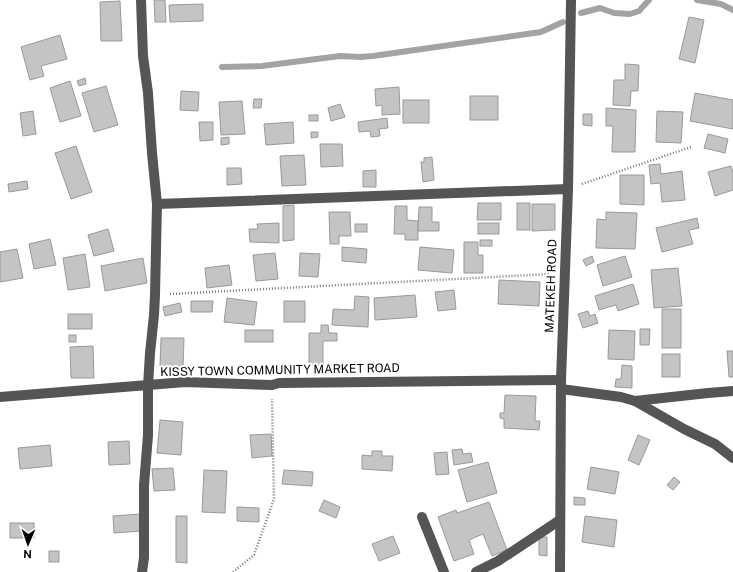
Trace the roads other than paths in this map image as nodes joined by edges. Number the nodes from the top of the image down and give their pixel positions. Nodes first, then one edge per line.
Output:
1 (141, 0) edge
2 (571, 0) edge
3 (568, 188) junction
4 (157, 204) junction
5 (561, 385) junction
6 (148, 386) junction
7 (733, 391) edge
8 (0, 397) edge
9 (635, 401) junction
10 (733, 458) edge
11 (422, 516) dead end
12 (560, 520) junction
13 (142, 572) edge
14 (444, 572) edge
15 (476, 572) edge
16 (560, 572) edge

1 - 4 street
2 - 3 street, MATEKEH ROAD
3 - 4 street
3 - 5 street, MATEKEH ROAD
4 - 6 street
5 - 6 street, KISSY TOWN COMMUNITY MARKET ROAD
5 - 9 street, KISSY TOWN COMMUNITY MARKET ROAD
5 - 12 street, MATEKEH ROAD
6 - 8 street, KISSY TOWN COMMUNITY MARKET ROAD
6 - 13 street
7 - 9 street
9 - 10 street
11 - 14 street
12 - 15 street
12 - 16 street, MATEKEH ROAD

